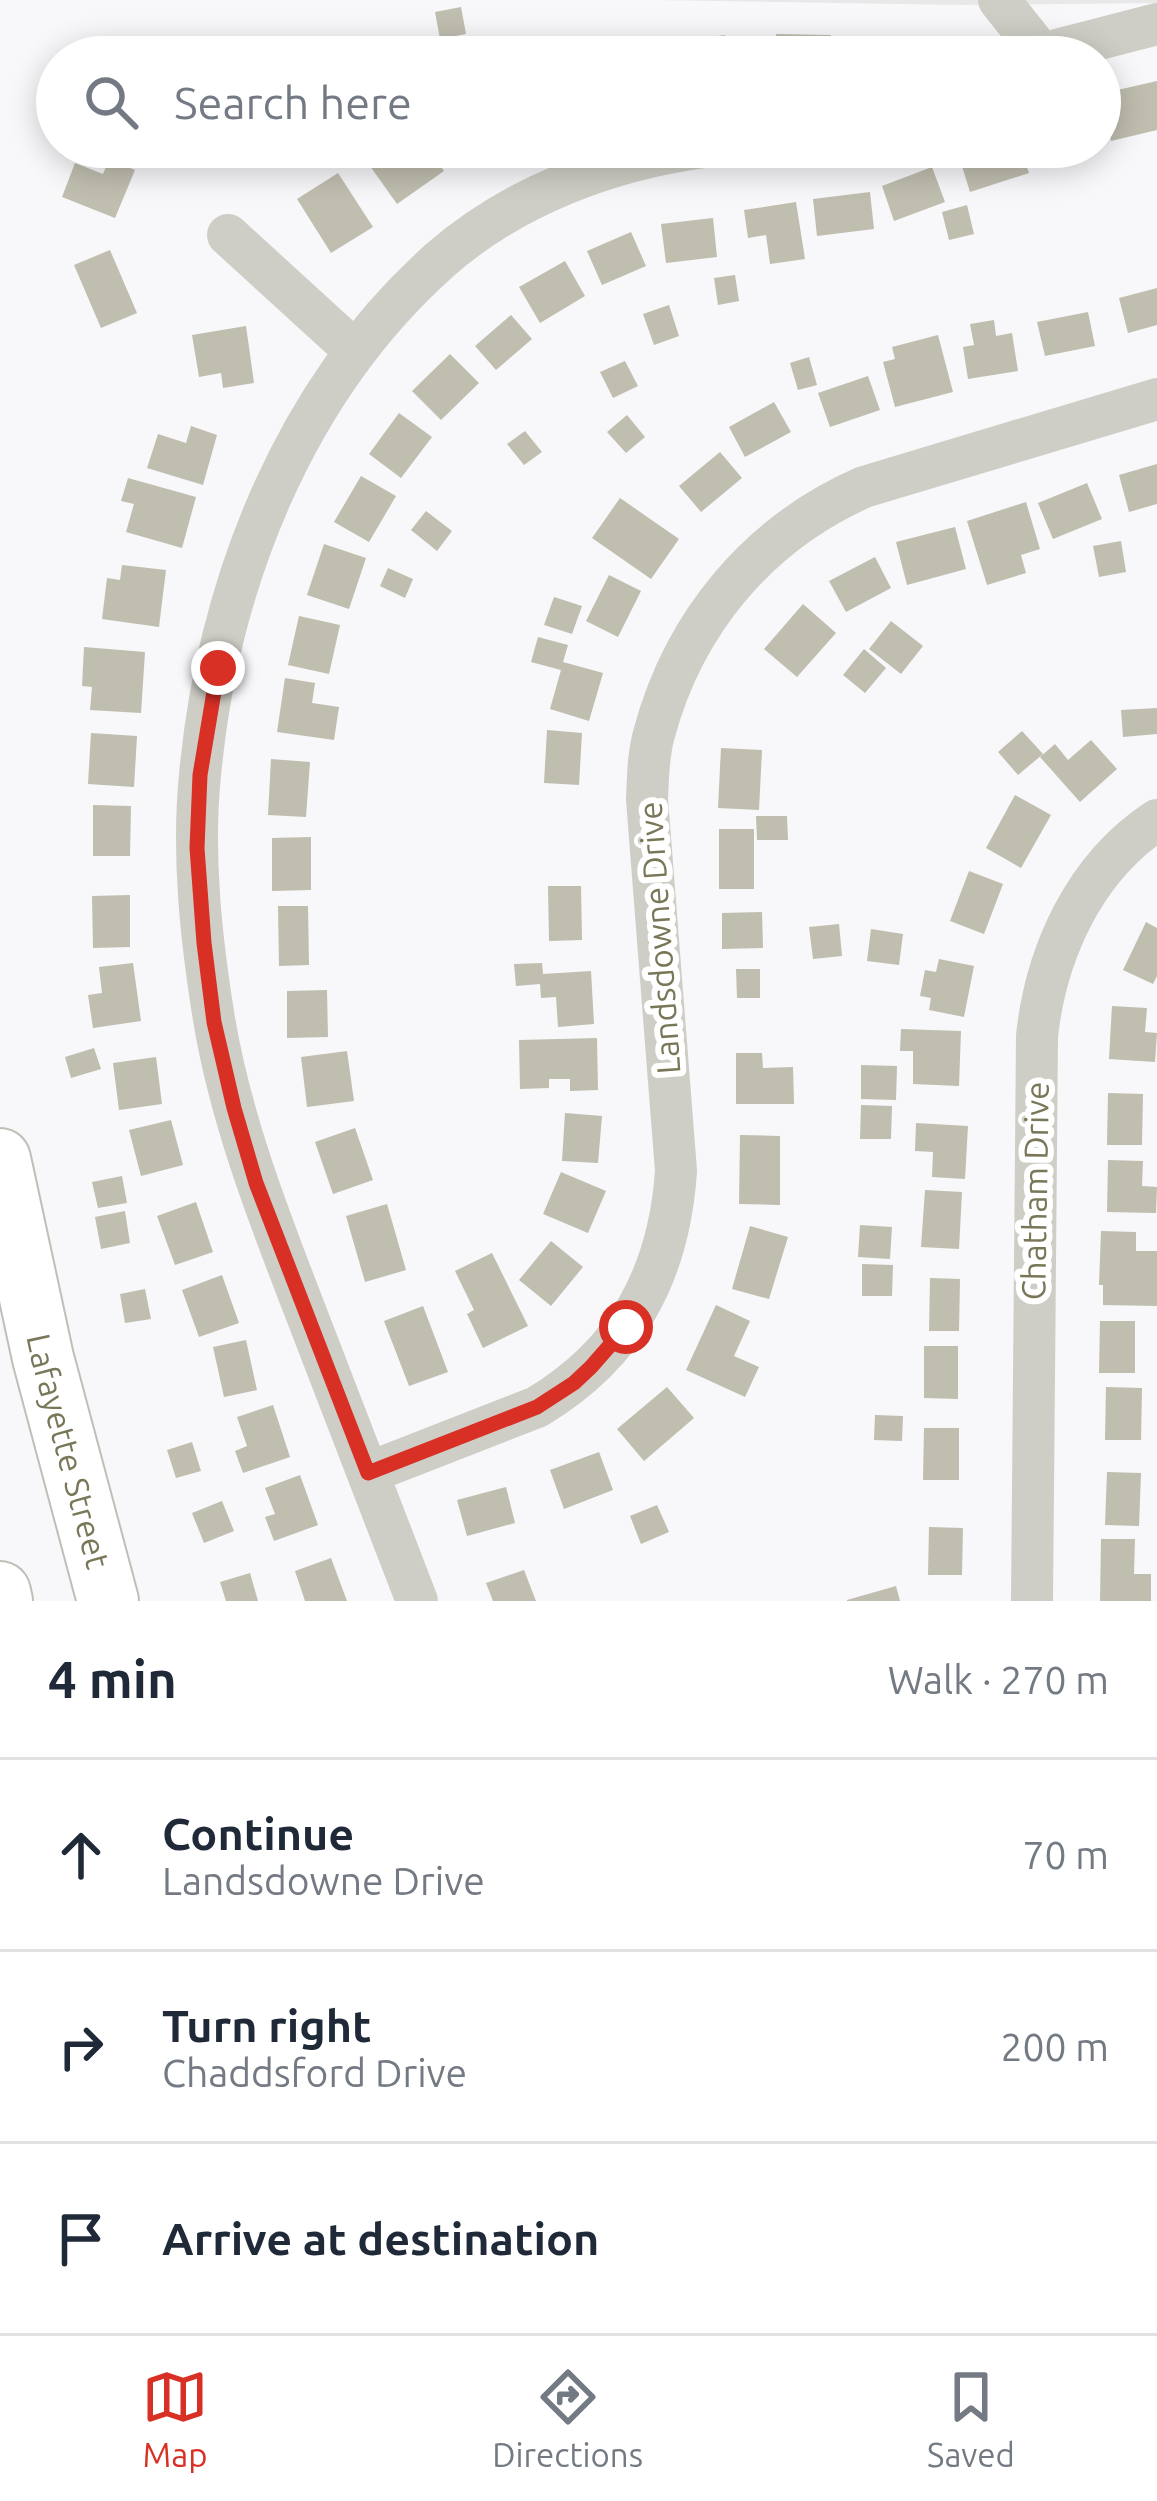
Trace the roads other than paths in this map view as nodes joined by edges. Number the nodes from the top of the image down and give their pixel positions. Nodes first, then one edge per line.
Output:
1 (999, 0) edge
2 (1157, 24) edge
3 (1023, 36) edge
4 (1110, 36) edge
5 (606, 168) edge
6 (228, 235) dead end
7 (355, 352) junction
8 (1157, 399) edge
9 (1157, 820) edge
10 (0, 1159) edge
11 (368, 1473) junction
12 (0, 1592) edge
13 (2, 1601) edge
14 (108, 1601) edge
15 (417, 1601) edge
16 (1032, 1601) edge

1 - 3 street
2 - 4 street
5 - 7 street
6 - 7 street
7 - 11 street
8 - 11 street, Landsdowne Drive
9 - 16 street, Chatham Drive
10 - 14 highway, Lafayette Street
11 - 15 street
12 - 13 highway

